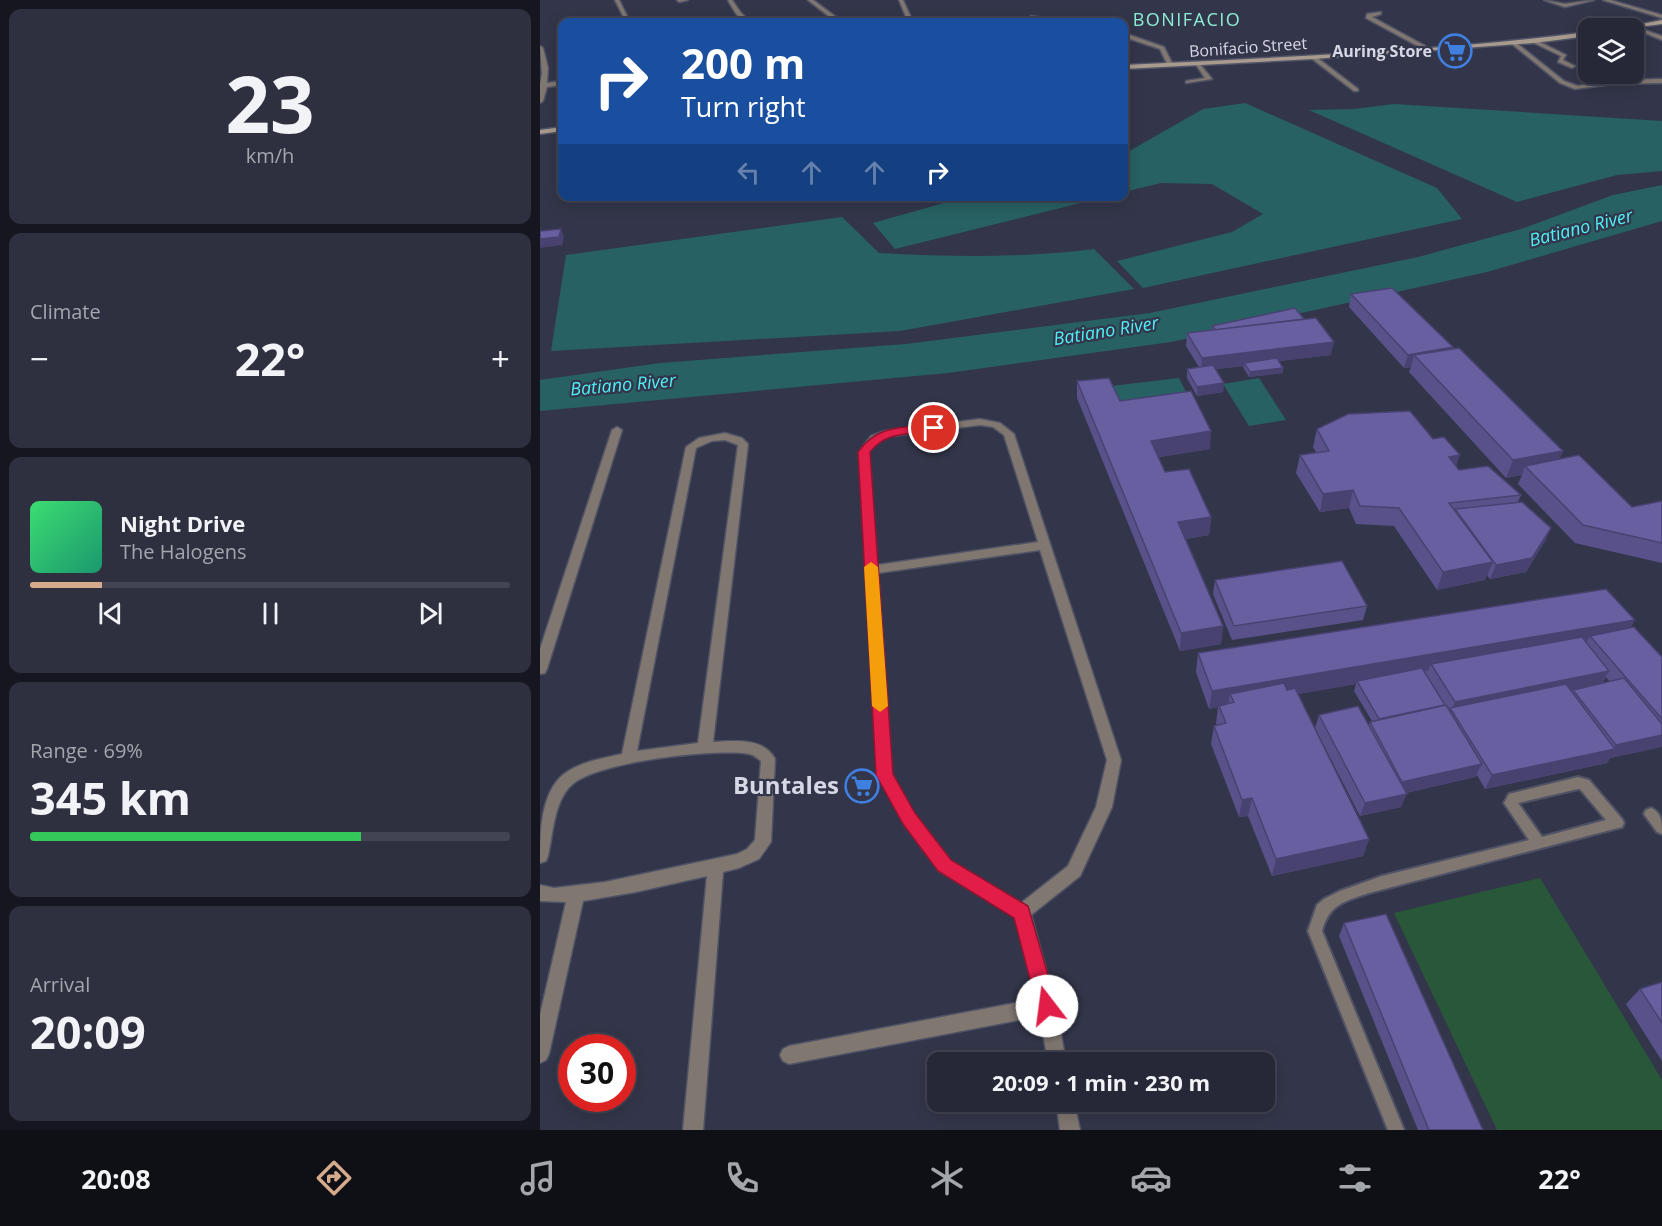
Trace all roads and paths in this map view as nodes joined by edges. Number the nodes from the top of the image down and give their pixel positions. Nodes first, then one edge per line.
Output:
1 (617, 0) edge
2 (686, 0) edge
3 (730, 0) edge
4 (810, 0) edge
5 (901, 0) edge
6 (1546, 0) edge
7 (1575, 0) edge
8 (1592, 0) edge
9 (1605, 0) edge
10 (680, 1) edge
11 (1582, 2) junction
12 (1379, 13) dead end
13 (1662, 17) edge
14 (625, 18) edge
15 (744, 18) edge
16 (834, 18) edge
17 (909, 18) edge
18 (1662, 22) edge
19 (1644, 25) edge
20 (1644, 31) edge
21 (1578, 35) edge
22 (1128, 36) edge
23 (1662, 38) edge
24 (1534, 41) junction
25 (1514, 43) junction
26 (540, 48) edge
27 (1427, 49) junction
28 (1313, 57) junction
29 (1170, 65) junction
30 (1199, 65) junction
31 (1572, 66) dead end
32 (1128, 67) edge
33 (1662, 81) edge
34 (1188, 82) dead end
35 (558, 84) edge
36 (542, 86) edge
37 (1356, 90) dead end
38 (540, 101) edge
39 (558, 130) edge
40 (540, 132) edge
41 (617, 430) dead end
42 (1045, 545) junction
43 (871, 570) junction
44 (540, 669) edge
45 (705, 747) junction
46 (628, 759) junction
47 (1651, 814) dead end
48 (1662, 828) edge
49 (1539, 844) junction
50 (540, 856) edge
51 (716, 866) junction
52 (540, 893) edge
53 (576, 896) junction
54 (1022, 912) junction
55 (1047, 1006) junction
56 (1055, 1052) edge
57 (540, 1054) edge
58 (789, 1055) dead end
59 (1067, 1112) edge
60 (693, 1130) edge
61 (1070, 1130) edge
62 (1396, 1130) edge

1 - 14 street
2 - 10 street
3 - 15 street
4 - 16 street
5 - 17 street
6 - 11 street
7 - 11 street
8 - 11 street
9 - 13 street
12 - 27 street
18 - 19 street
20 - 23 street
21 - 24 street, Bonifacio Street
22 - 29 street
24 - 25 street, Bonifacio Street
24 - 31 street
25 - 27 street, Bonifacio Street
25 - 33 street
26 - 36 street
27 - 28 street, Bonifacio Street
28 - 30 street, Bonifacio Street
28 - 37 street
29 - 30 street, Bonifacio Street
29 - 32 street, Bonifacio Street
30 - 34 street
35 - 36 street
36 - 38 street
39 - 40 street
41 - 44 street
42 - 43 street
42 - 43 street
42 - 54 street
43 - 54 street
45 - 46 street
45 - 46 street
45 - 51 street
46 - 50 street
47 - 48 lane
49 - 49 lane
49 - 62 lane
51 - 53 street
51 - 60 street
52 - 53 street
53 - 57 street
54 - 55 street
55 - 56 street
55 - 58 street
59 - 61 street

